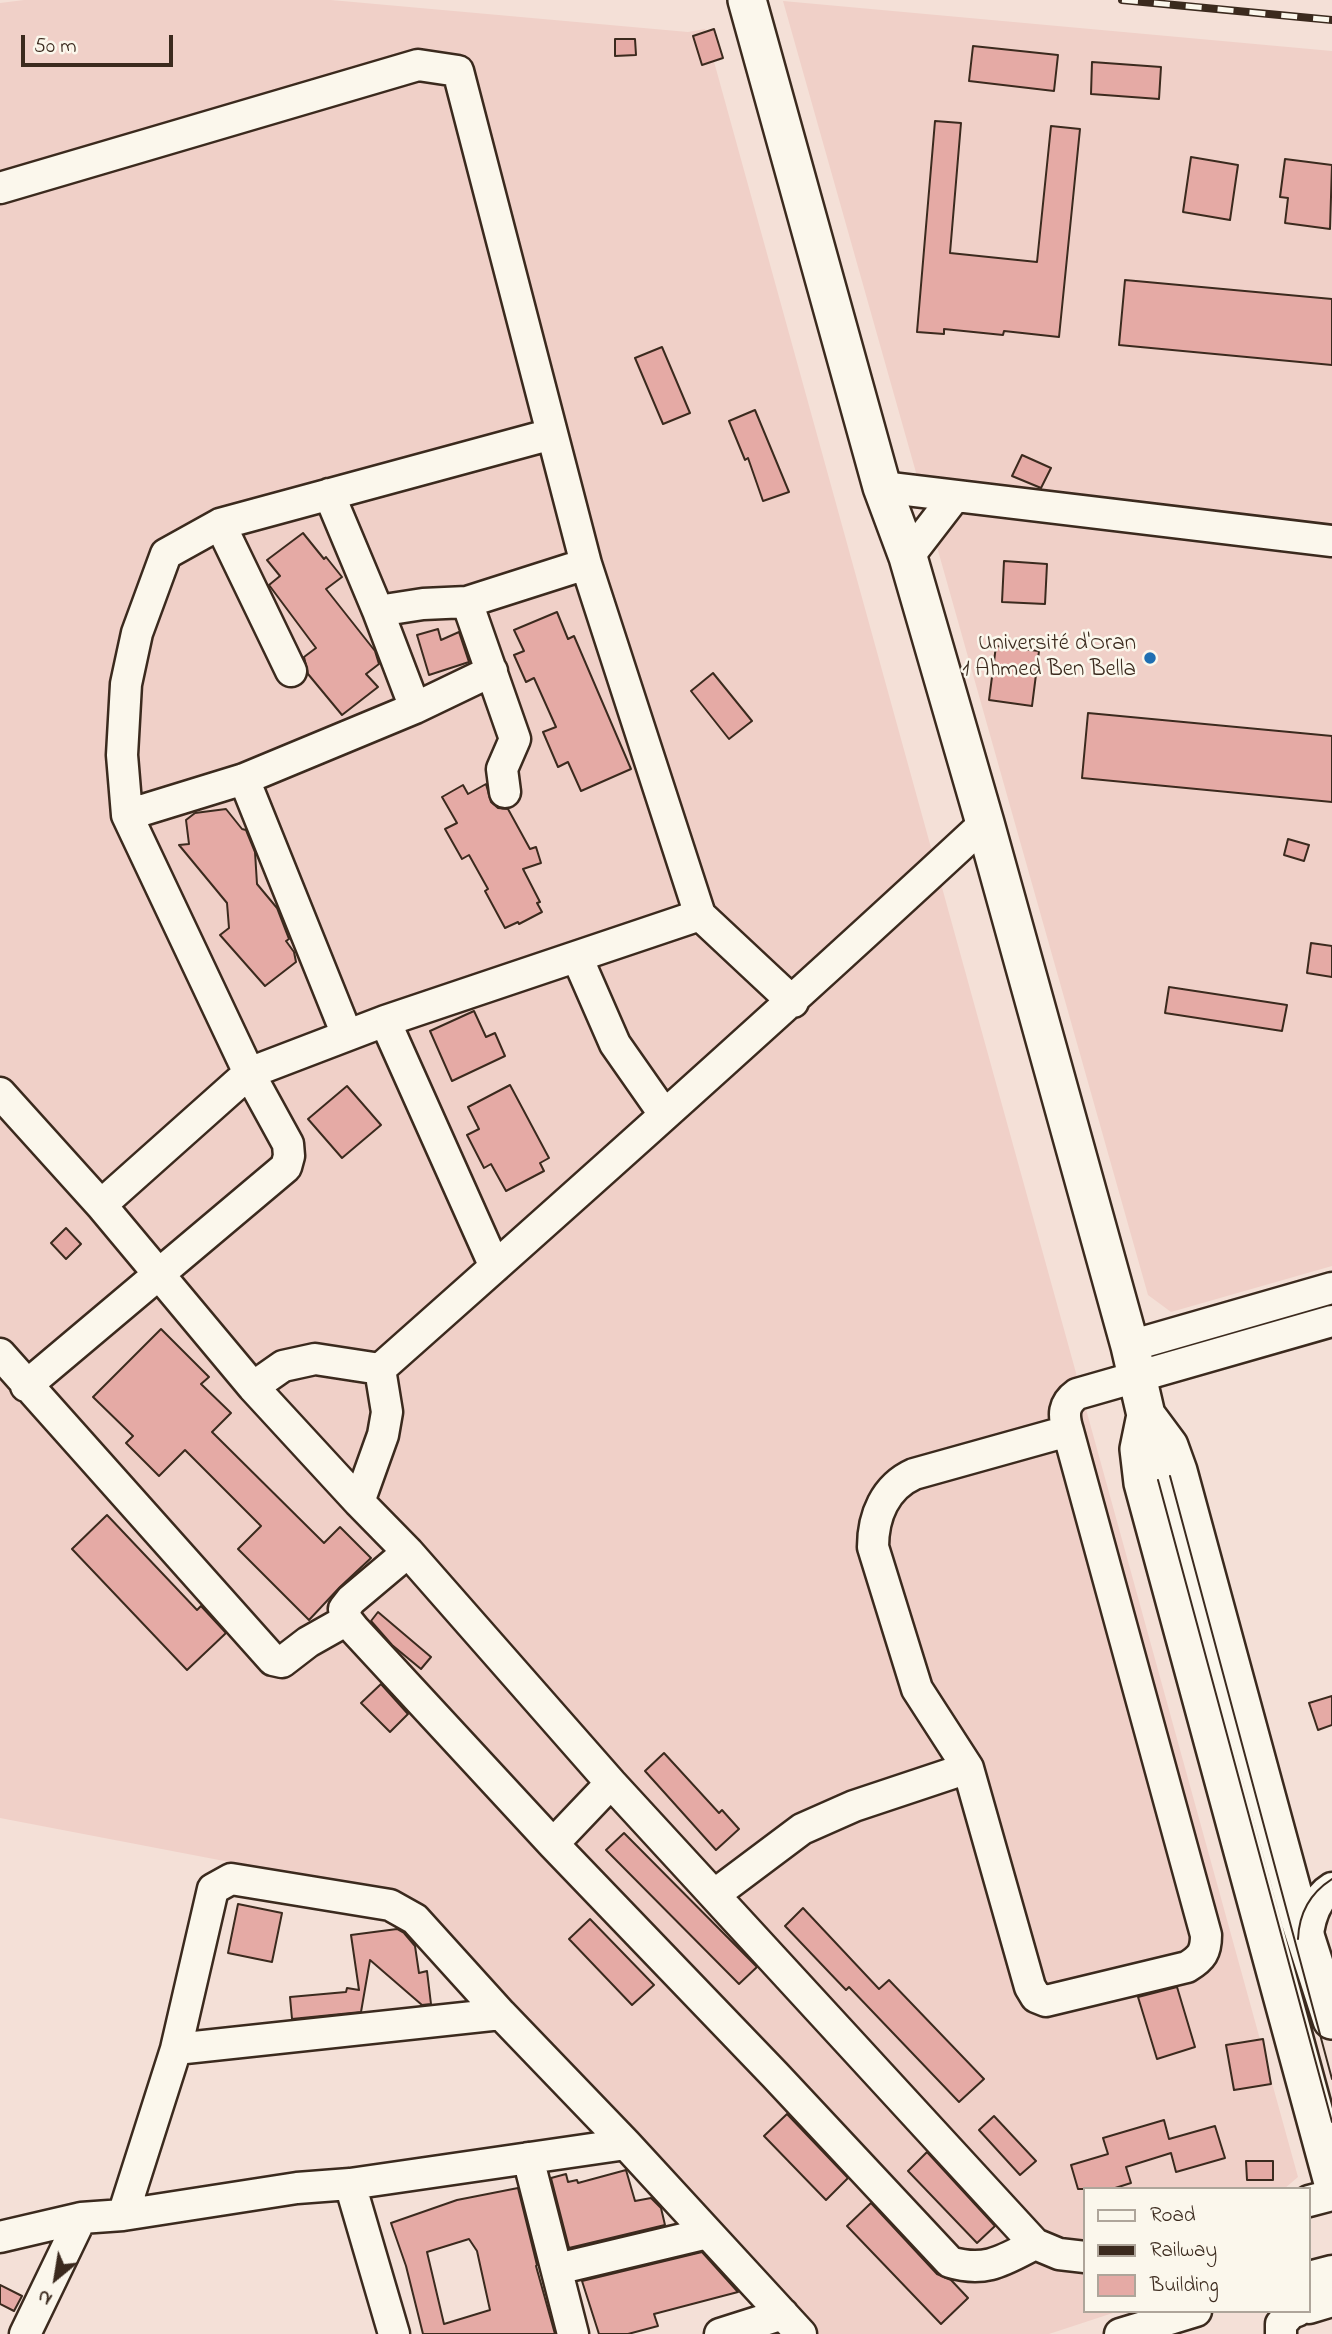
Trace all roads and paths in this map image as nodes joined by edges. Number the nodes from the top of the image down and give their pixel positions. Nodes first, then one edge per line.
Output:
1 (747, 0) edge
2 (0, 188) edge
3 (552, 434) junction
4 (883, 487) junction
5 (329, 494) junction
6 (955, 496) junction
7 (220, 524) junction
8 (1332, 541) edge
9 (908, 557) junction
10 (586, 564) junction
11 (467, 602) junction
12 (378, 611) junction
13 (291, 671) dead end
14 (492, 671) junction
15 (415, 708) junction
16 (244, 779) junction
17 (505, 792) dead end
18 (127, 815) junction
19 (985, 823) junction
20 (700, 915) junction
21 (578, 957) junction
22 (793, 1002) junction
23 (385, 1021) junction
24 (347, 1035) junction
25 (249, 1073) junction
26 (0, 1093) edge
27 (664, 1114) junction
28 (101, 1205) junction
29 (495, 1267) junction
30 (159, 1275) junction
31 (1332, 1288) edge
32 (1332, 1321) edge
33 (0, 1354) edge
34 (1134, 1362) junction
35 (380, 1369) junction
36 (26, 1386) junction
37 (253, 1387) junction
38 (1146, 1415) junction
39 (1068, 1431) junction
40 (359, 1502) junction
41 (408, 1552) junction
42 (346, 1620) junction
43 (968, 1768) junction
44 (611, 1783) junction
45 (553, 1844) junction
46 (1288, 1875) junction
47 (1332, 1887) edge
48 (715, 1895) junction
49 (1307, 1941) junction
50 (501, 2014) junction
51 (1332, 2020) edge
52 (176, 2049) junction
53 (626, 2144) junction
54 (528, 2158) junction
55 (1332, 2179) edge
56 (350, 2184) junction
57 (1332, 2195) edge
58 (1311, 2200) edge
59 (123, 2215) junction
60 (81, 2218) junction
61 (708, 2233) junction
62 (0, 2237) edge
63 (1035, 2244) junction
64 (1084, 2257) edge
65 (557, 2269) junction
66 (1332, 2271) edge
67 (1311, 2276) edge
68 (1332, 2301) edge
69 (1311, 2307) edge
70 (1189, 2313) edge
71 (1291, 2313) edge
72 (792, 2324) edge
73 (25, 2334) edge
74 (394, 2334) edge
75 (573, 2334) edge
76 (720, 2334) edge
77 (1120, 2334) edge
78 (1281, 2334) edge

1 - 4 main road
2 - 3 street
3 - 5 street
3 - 10 street
4 - 6 street
4 - 9 main road
5 - 7 street
5 - 12 street
6 - 8 street
6 - 9 street
7 - 13 street
7 - 18 street
9 - 19 main road
10 - 11 street
10 - 20 street
11 - 12 street
11 - 14 street
12 - 15 street
14 - 15 street
14 - 17 street
15 - 16 street
16 - 18 street
16 - 24 street
18 - 25 street
19 - 22 street
19 - 34 main road
20 - 21 street
20 - 22 street
21 - 23 street
21 - 27 street
22 - 27 street
23 - 24 street
23 - 29 street
24 - 25 street
25 - 28 street
25 - 30 street
26 - 28 street
27 - 29 street
28 - 30 street
29 - 35 street
30 - 36 street
30 - 37 street
31 - 34 street
32 - 34 street
33 - 36 street
34 - 38 main road
34 - 39 street
35 - 37 street
35 - 40 street
36 - 42 street
37 - 40 street
38 - 46 main road
38 - 55 main road
39 - 43 street
39 - 43 street
40 - 41 street
41 - 42 street
41 - 44 street
42 - 45 street
43 - 48 street
44 - 45 street
44 - 48 street
45 - 63 street
46 - 47 street
46 - 49 main road
47 - 49 street
48 - 63 street
49 - 51 main road
50 - 52 street
50 - 52 street
50 - 53 street
52 - 59 street
53 - 54 street
53 - 61 street
54 - 56 street
54 - 65 street
56 - 59 street
56 - 74 street
57 - 58 street
59 - 60 street
60 - 62 street
60 - 73 street
61 - 65 street
61 - 72 street
63 - 64 street
65 - 75 street
66 - 67 street
68 - 69 street
70 - 77 street
71 - 78 street
72 - 76 street

